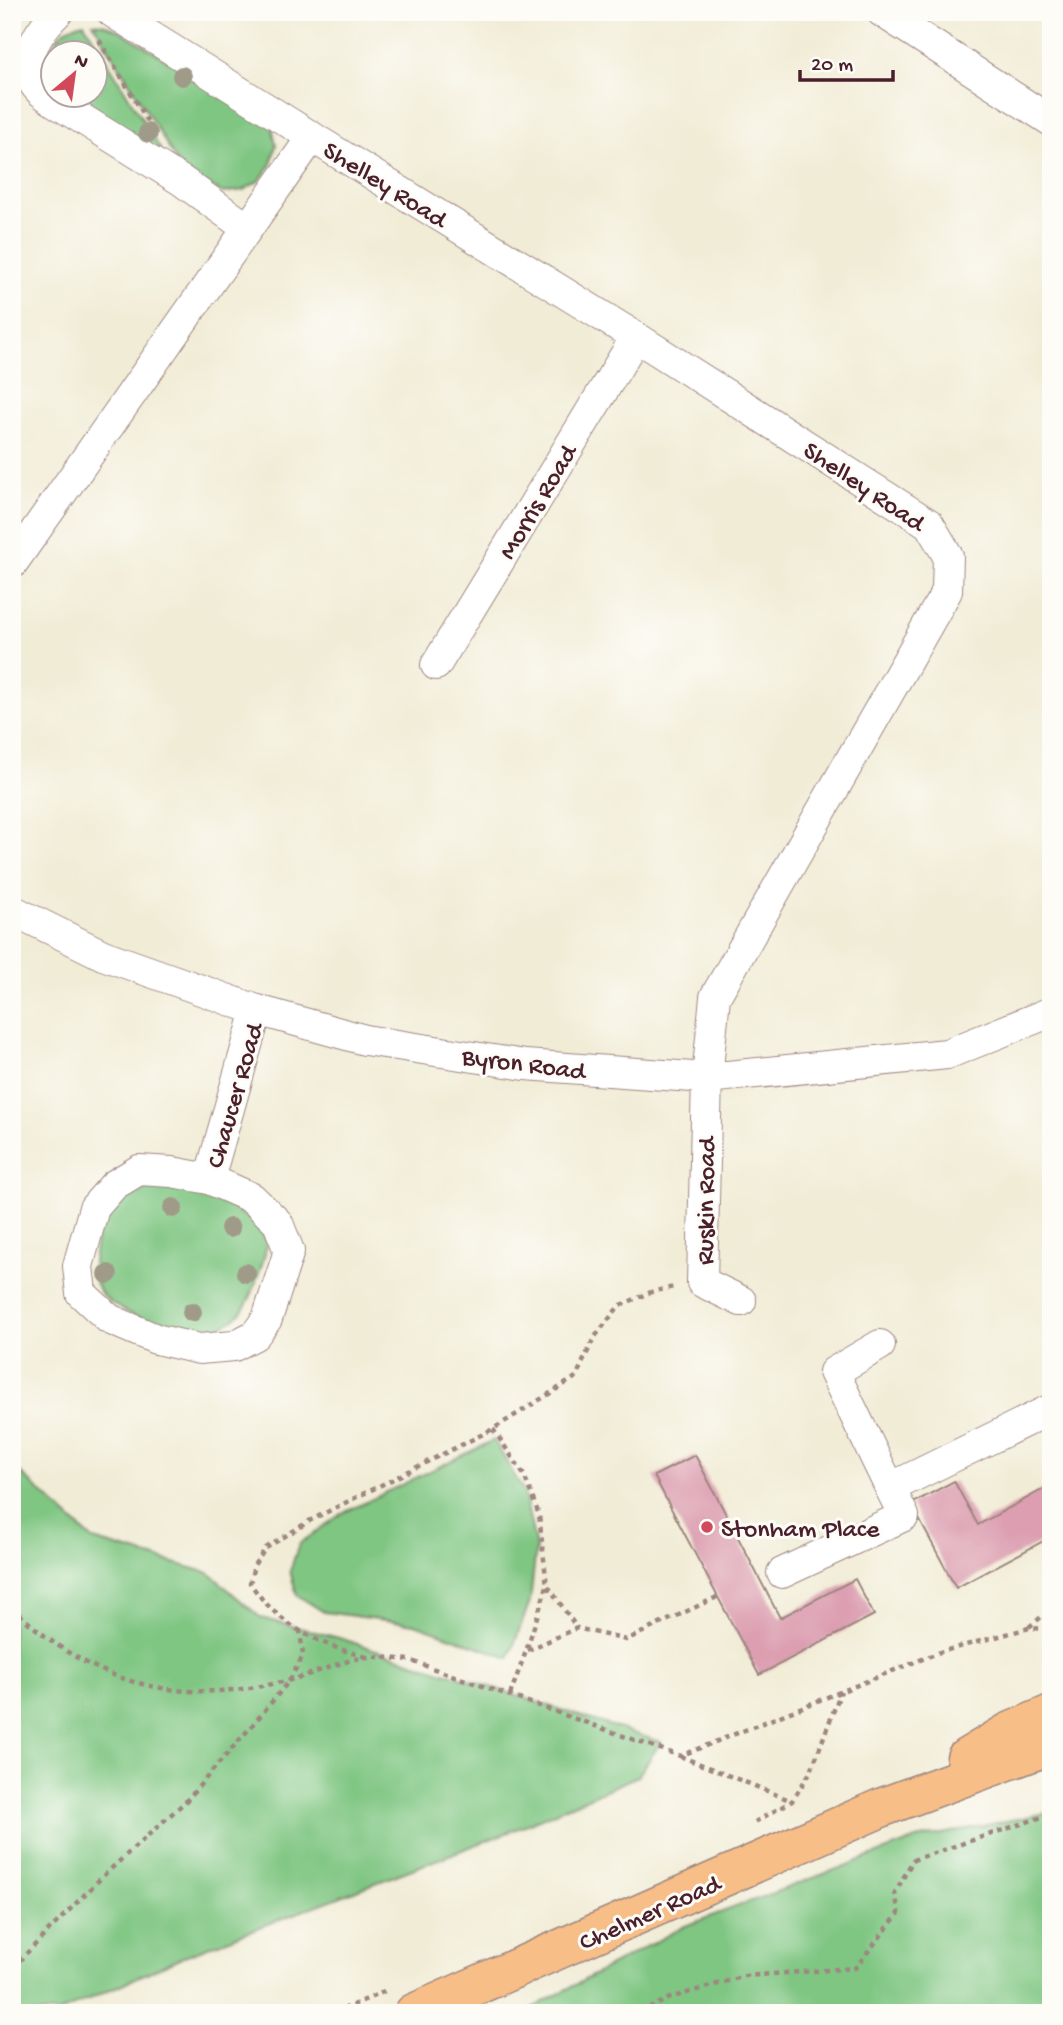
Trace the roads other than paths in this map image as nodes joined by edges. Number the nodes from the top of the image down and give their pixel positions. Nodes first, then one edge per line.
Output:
1 (58, 12) edge
2 (882, 12) edge
3 (104, 23) edge
4 (1051, 121) edge
5 (312, 137) junction
6 (247, 228) junction
7 (636, 337) junction
8 (12, 564) edge
9 (436, 665) dead end
10 (12, 911) edge
11 (257, 1010) junction
12 (1051, 1012) edge
13 (706, 1078) junction
14 (209, 1179) junction
15 (741, 1301) dead end
16 (880, 1345) dead end
17 (1051, 1409) edge
18 (890, 1488) junction
19 (782, 1573) dead end
20 (1051, 1714) edge
21 (1051, 1745) edge
22 (883, 1807) junction
23 (405, 1999) edge

1 - 6 street
2 - 4 street
3 - 5 street, Shelley Road
5 - 6 street, Shelley Road
5 - 7 street, Shelley Road
6 - 8 street, Shelley Road
7 - 9 street, Morris Road
7 - 13 street, Shelley Road
10 - 11 street, Byron Road
11 - 13 street, Byron Road
11 - 14 street, Chaucer Road
12 - 13 street, Byron Road
13 - 15 street, Ruskin Road
14 - 14 street, Chaucer Road
16 - 18 street
17 - 18 street
18 - 19 street
20 - 22 main road, Chelmer Road
21 - 22 main road, Chelmer Road
22 - 23 main road, Chelmer Road

